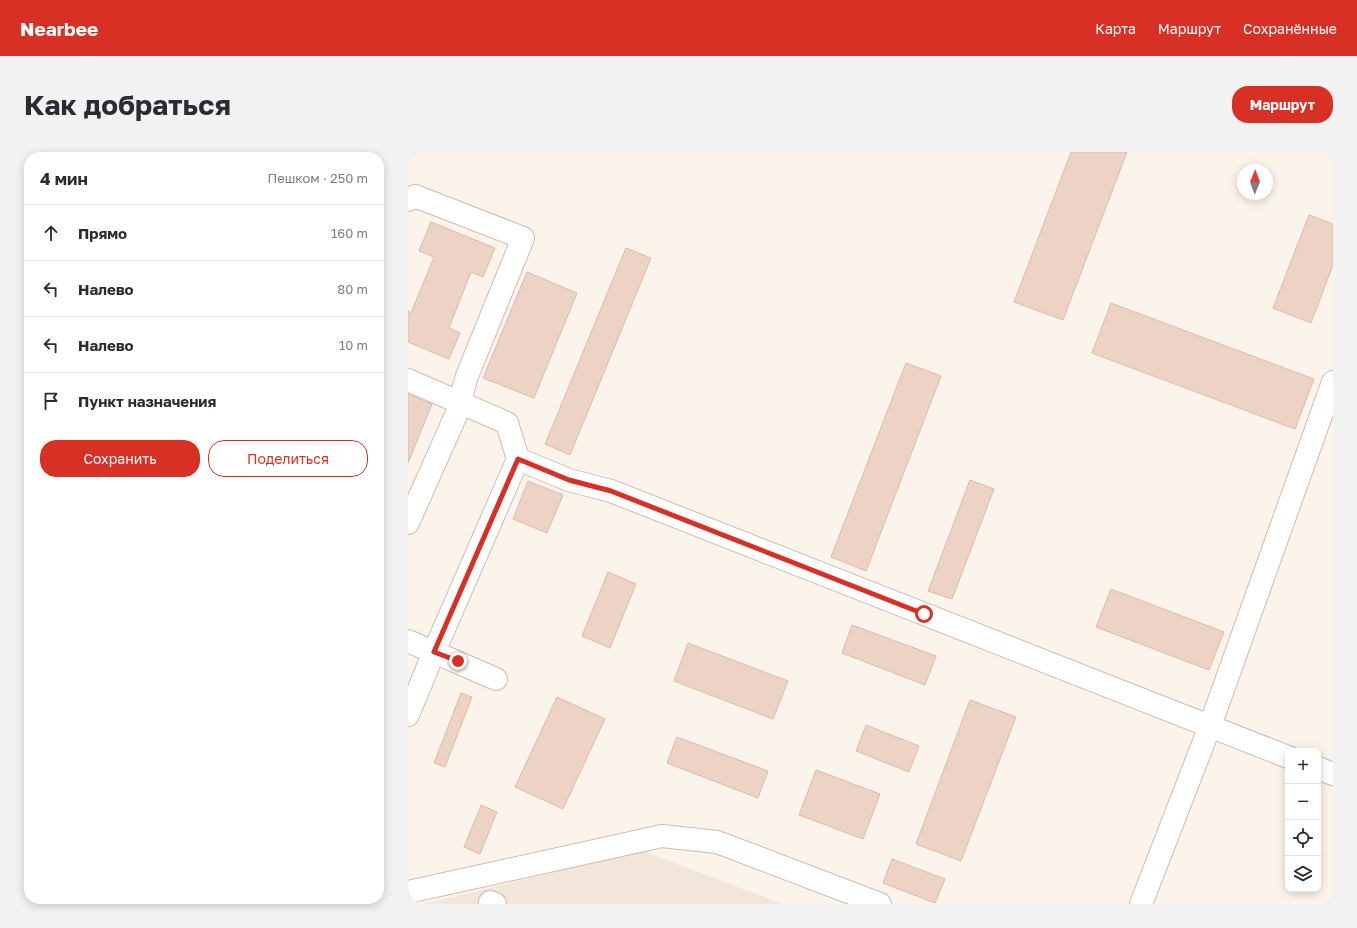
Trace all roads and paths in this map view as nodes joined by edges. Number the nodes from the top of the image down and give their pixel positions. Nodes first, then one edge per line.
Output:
1 (408, 200) edge
2 (408, 380) edge
3 (1333, 382) edge
4 (460, 402) junction
5 (518, 459) junction
6 (408, 523) edge
7 (408, 641) edge
8 (434, 652) junction
9 (496, 679) dead end
10 (408, 715) edge
11 (1210, 726) junction
12 (1285, 756) edge
13 (1321, 769) edge
14 (1333, 774) edge
15 (408, 892) edge
16 (880, 904) edge
17 (1141, 904) edge

1 - 4 lane
2 - 4 lane
3 - 11 lane
4 - 5 lane
4 - 6 lane
5 - 8 lane
5 - 11 lane
7 - 8 lane
8 - 9 lane
8 - 10 lane
11 - 12 lane
11 - 17 lane
13 - 14 lane
15 - 16 lane

